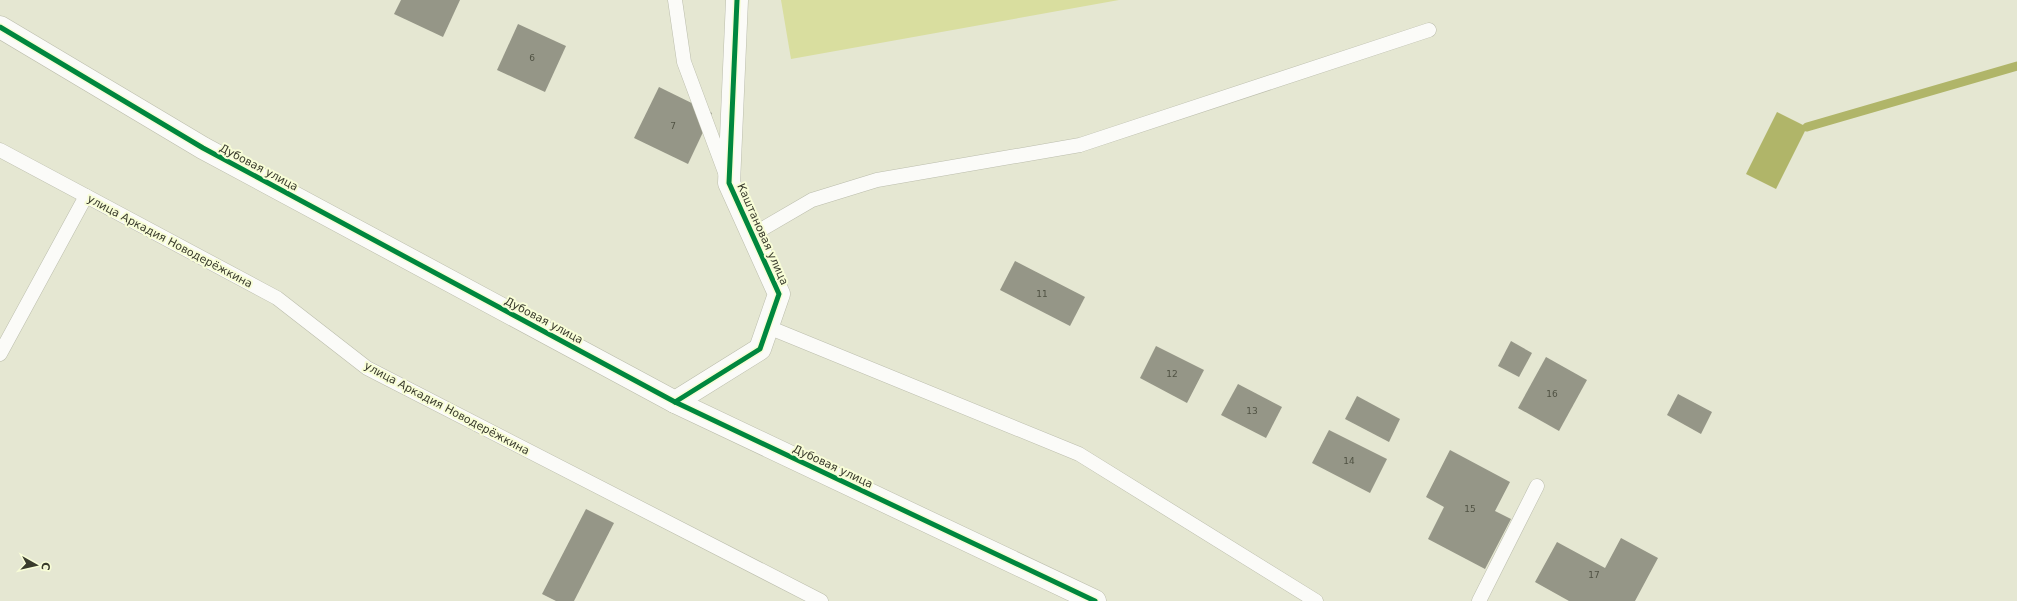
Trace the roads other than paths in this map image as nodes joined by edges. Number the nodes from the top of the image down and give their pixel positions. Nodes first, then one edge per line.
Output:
1 (675, 0) edge
2 (738, 0) edge
3 (0, 27) edge
4 (1429, 30) dead end
5 (0, 150) edge
6 (729, 183) junction
7 (86, 196) junction
8 (752, 235) junction
9 (768, 327) junction
10 (0, 354) edge
11 (675, 402) junction
12 (1537, 486) dead end
13 (820, 601) edge
14 (1095, 601) edge
15 (1316, 601) edge
16 (1479, 601) edge

1 - 6 lane
2 - 6 street, Каштановая улица
3 - 11 street, Дубовая улица
4 - 8 lane
5 - 7 lane, улица Аркадия Новодерёжкина
6 - 8 street, Каштановая улица
7 - 10 lane
7 - 13 lane, улица Аркадия Новодерёжкина
8 - 9 street, Каштановая улица
9 - 11 street, Каштановая улица
9 - 15 lane
11 - 14 street, Дубовая улица
12 - 16 lane

